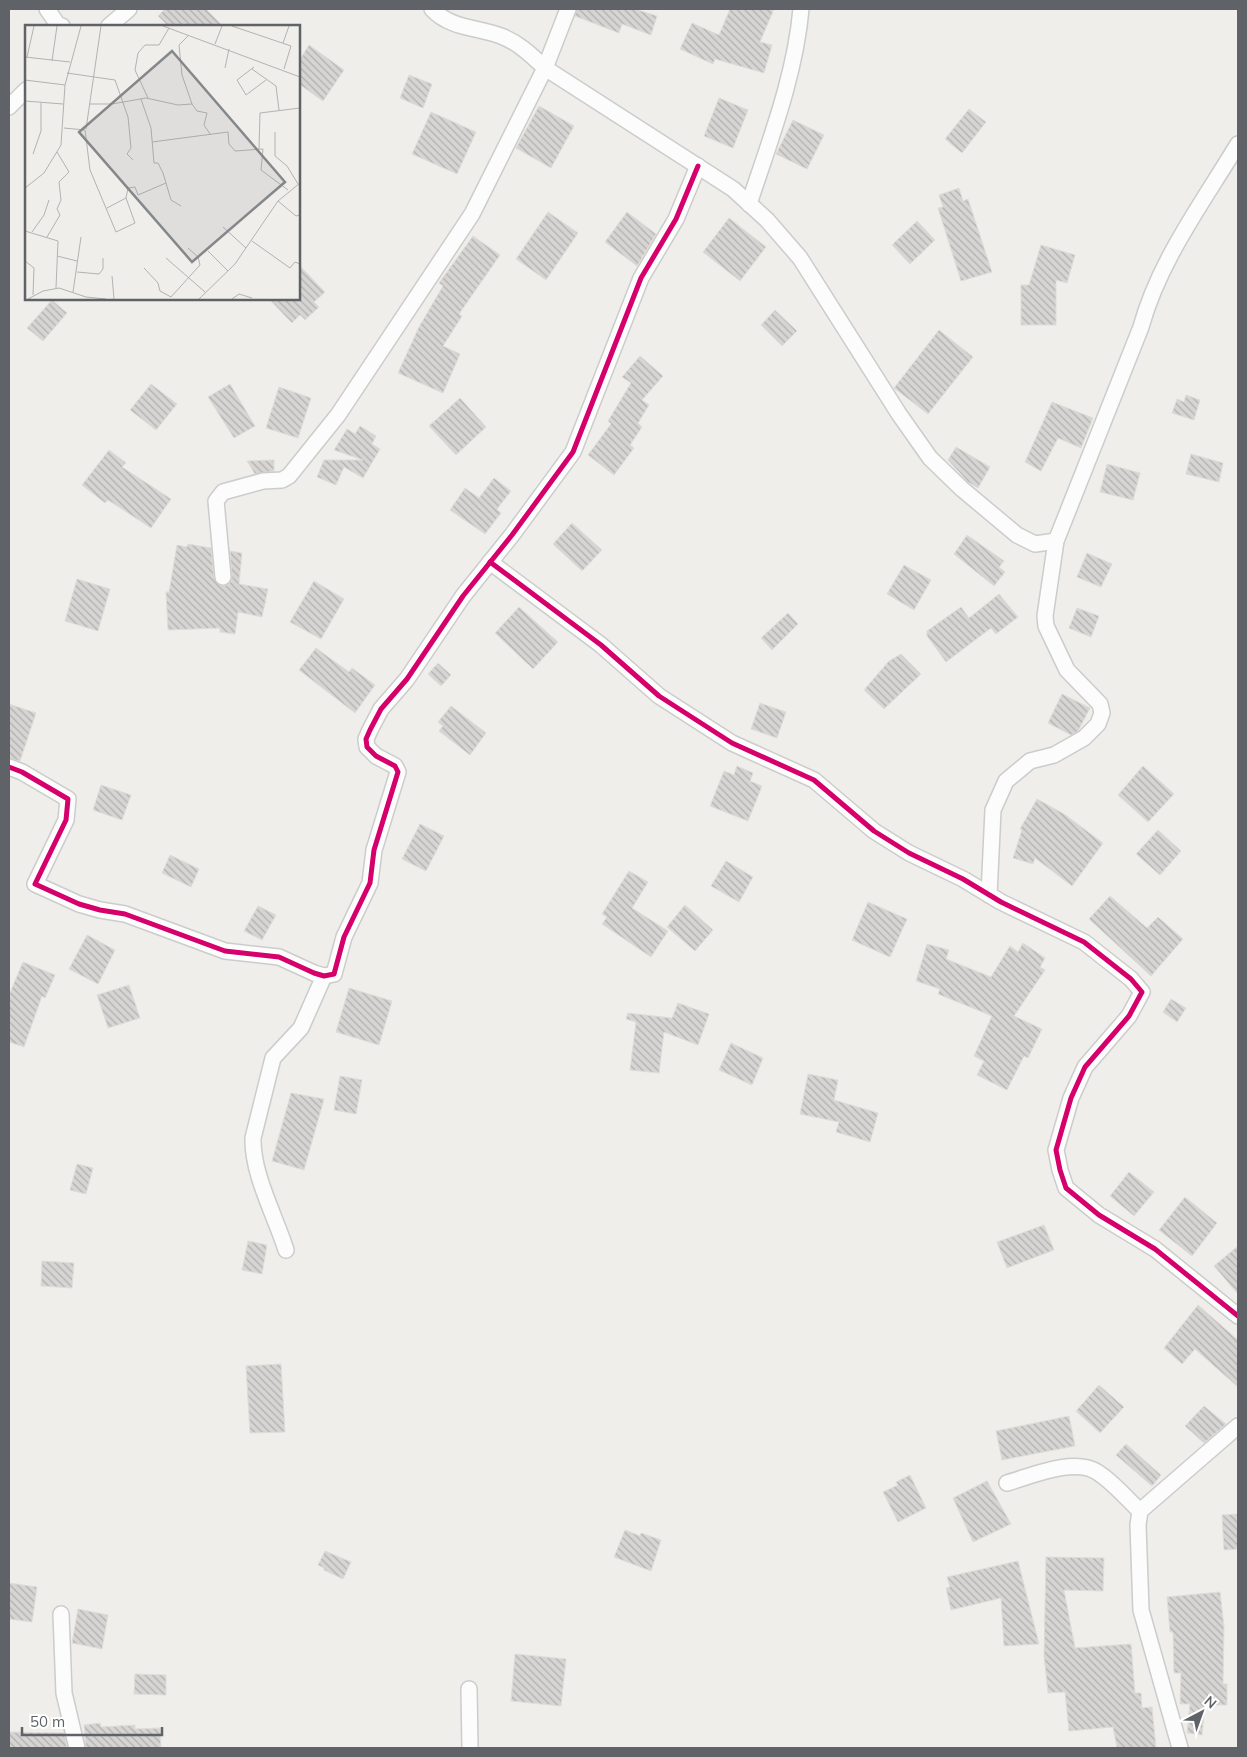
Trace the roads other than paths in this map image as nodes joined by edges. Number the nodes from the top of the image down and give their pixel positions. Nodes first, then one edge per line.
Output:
1 (47, 9) edge
2 (129, 9) edge
3 (432, 9) edge
4 (568, 9) edge
5 (801, 9) edge
6 (61, 25) edge
7 (110, 25) edge
8 (545, 68) junction
9 (25, 91) edge
10 (9, 107) edge
11 (1238, 144) edge
12 (698, 166) junction
13 (749, 204) junction
14 (1056, 542) junction
15 (490, 562) junction
16 (223, 577) dead end
17 (9, 767) edge
18 (989, 895) junction
19 (324, 976) junction
20 (286, 1250) dead end
21 (1238, 1316) edge
22 (1238, 1426) edge
23 (1008, 1484) dead end
24 (1140, 1511) junction
25 (61, 1614) dead end
26 (469, 1689) dead end
27 (77, 1748) edge
28 (470, 1748) edge
29 (1180, 1748) edge

1 - 6 street
2 - 7 street
3 - 8 street
4 - 8 street
5 - 13 street
8 - 12 street
8 - 16 street
9 - 10 street
11 - 14 street
12 - 13 street
12 - 15 street
13 - 14 street
14 - 18 street
15 - 18 street
15 - 19 street
17 - 19 street
18 - 21 street
19 - 20 street
22 - 24 street
23 - 24 street
24 - 29 street
25 - 27 street
26 - 28 street

